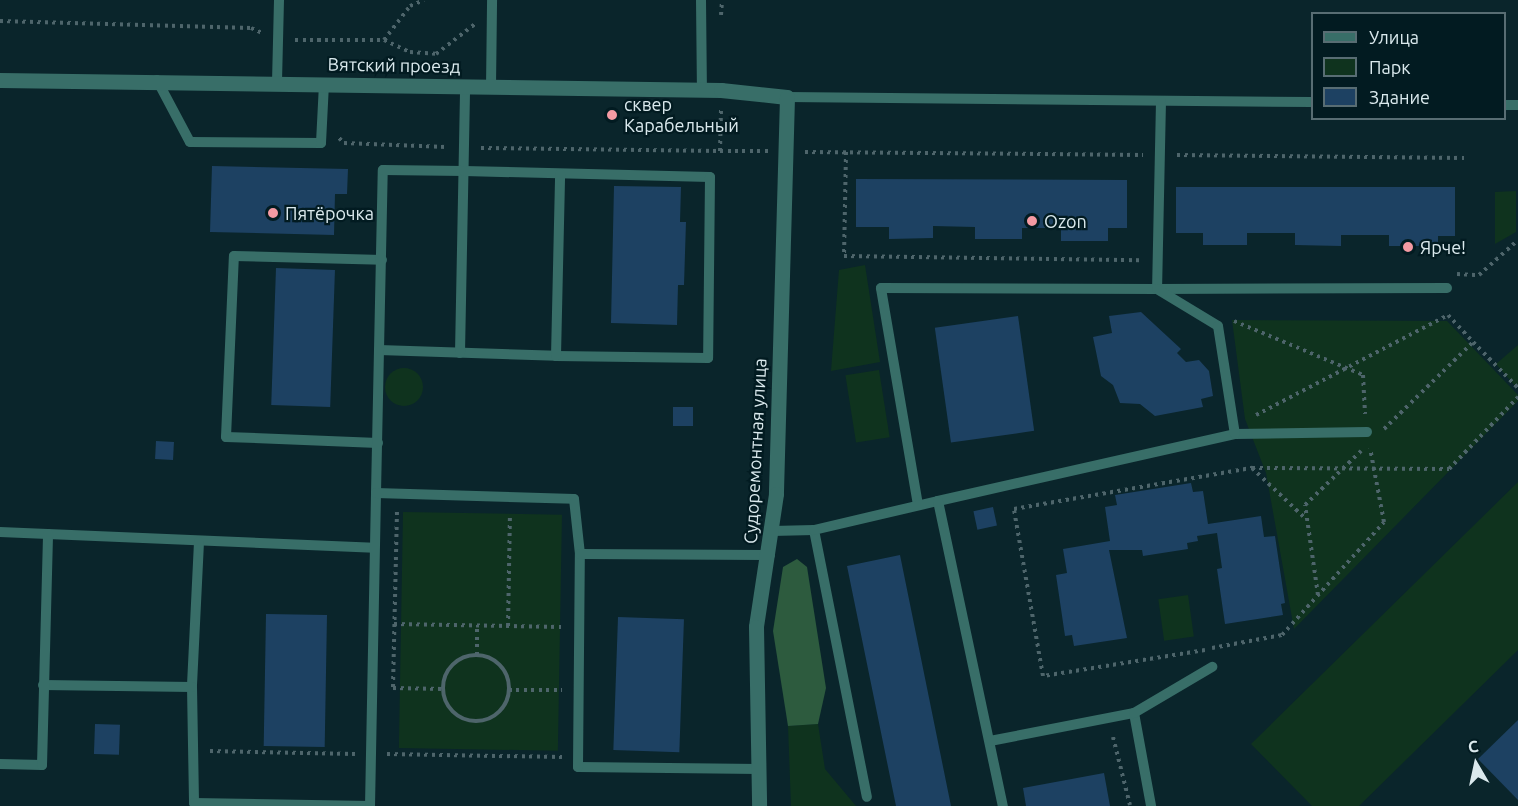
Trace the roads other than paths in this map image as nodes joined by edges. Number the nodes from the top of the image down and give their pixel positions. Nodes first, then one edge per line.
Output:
1 (279, 0) edge
2 (701, 0) edge
3 (492, 6) edge
4 (0, 80) edge
5 (157, 80) junction
6 (277, 82) junction
7 (324, 83) junction
8 (465, 86) junction
9 (491, 87) junction
10 (702, 90) junction
11 (787, 97) junction
12 (1161, 101) junction
13 (1311, 102) edge
14 (464, 171) junction
15 (560, 174) junction
16 (382, 260) junction
17 (1447, 288) dead end
18 (1157, 289) junction
19 (379, 350) junction
20 (460, 354) junction
21 (556, 356) junction
22 (1236, 434) junction
23 (1372, 434) road end
24 (378, 443) junction
25 (376, 494) junction
26 (938, 501) junction
27 (918, 505) junction
28 (772, 531) junction
29 (814, 531) junction
30 (0, 532) edge
31 (48, 534) junction
32 (199, 542) junction
33 (374, 548) junction
34 (580, 554) junction
35 (770, 555) junction
36 (1212, 667) dead end
37 (43, 685) junction
38 (192, 687) junction
39 (1134, 713) junction
40 (990, 741) junction
41 (0, 764) edge
42 (759, 769) junction
43 (867, 796) dead end
44 (759, 806) edge
45 (1003, 806) edge
46 (1152, 806) edge

1 - 6 lane
2 - 10 lane
3 - 9 lane
4 - 5 street, Вятский проезд
5 - 6 street, Вятский проезд
5 - 7 lane
6 - 7 street, Вятский проезд
7 - 8 street, Вятский проезд
8 - 9 street, Вятский проезд
8 - 14 lane
9 - 10 street, Вятский проезд
10 - 11 street, Вятский проезд
11 - 12 lane
11 - 28 street, Судоремонтная улица
12 - 13 lane
12 - 18 lane
14 - 15 lane
14 - 16 lane
14 - 20 lane
15 - 21 lane
15 - 21 lane
16 - 19 lane
16 - 24 lane
17 - 18 lane
18 - 22 lane
18 - 27 lane
19 - 20 lane
19 - 24 lane
20 - 21 lane
22 - 23 lane
22 - 26 lane
24 - 25 lane
25 - 33 lane
25 - 34 lane
26 - 27 lane
26 - 40 lane
27 - 29 lane
28 - 29 lane
28 - 35 street, Судоремонтная улица
29 - 43 lane
30 - 31 lane
31 - 32 lane
31 - 37 lane
32 - 33 lane
32 - 38 lane
33 - 38 lane
34 - 35 lane
34 - 42 lane
35 - 42 street, Судоремонтная улица
36 - 39 lane
37 - 38 lane
37 - 41 lane
39 - 40 lane
39 - 46 lane
40 - 45 lane
42 - 44 street, Судоремонтная улица

